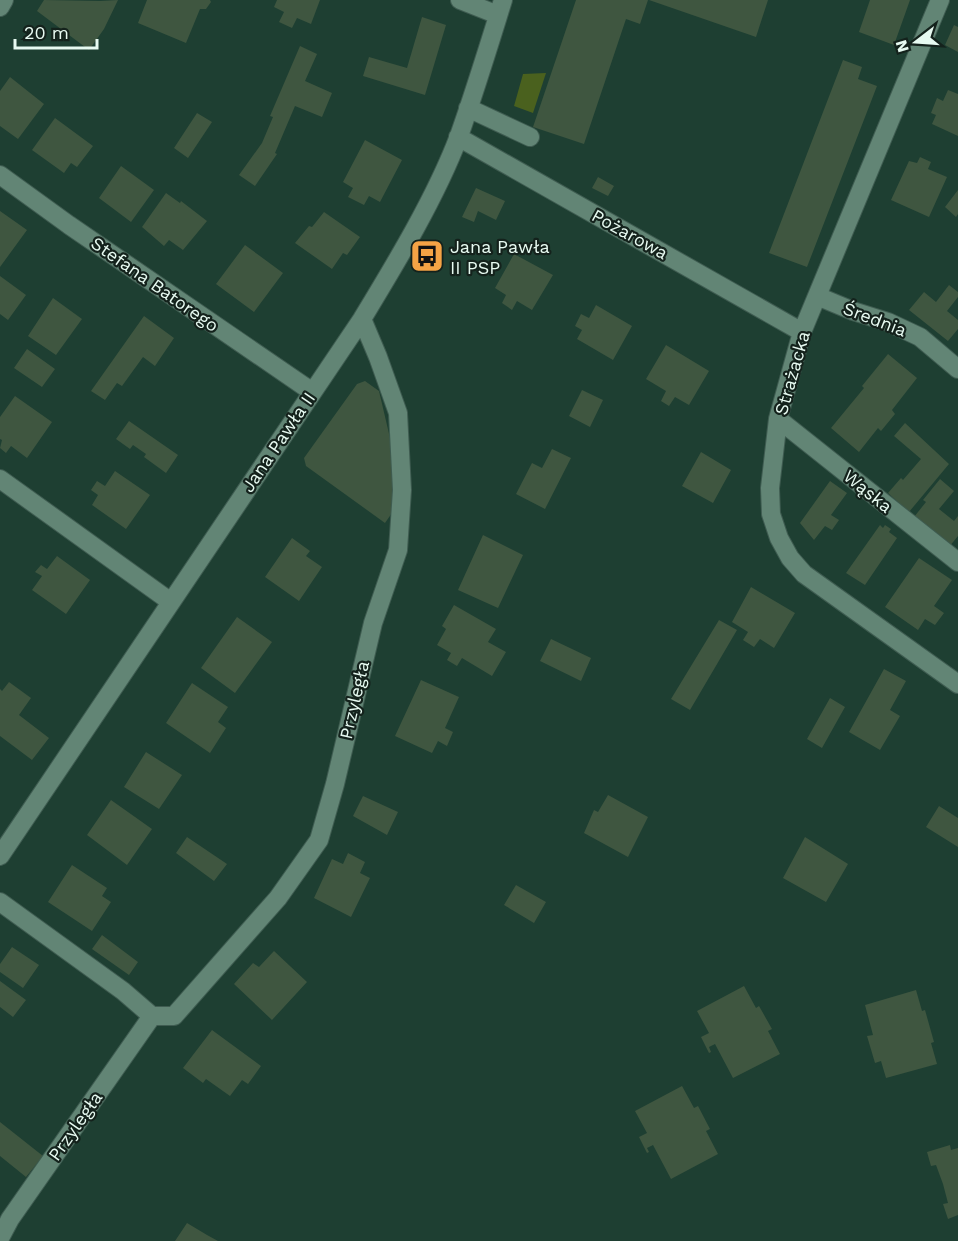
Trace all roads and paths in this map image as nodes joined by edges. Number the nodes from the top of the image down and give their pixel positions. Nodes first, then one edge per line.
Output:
1 (4, 0) edge
2 (460, 0) edge
3 (940, 0) edge
4 (0, 7) edge
5 (501, 8) edge
6 (468, 108) junction
7 (458, 137) junction
8 (530, 137) dead end
9 (0, 174) edge
10 (817, 296) junction
11 (362, 319) junction
12 (802, 332) junction
13 (958, 369) edge
14 (311, 392) junction
15 (778, 419) junction
16 (0, 479) edge
17 (958, 562) edge
18 (171, 602) junction
19 (958, 684) edge
20 (0, 856) edge
21 (0, 902) edge
22 (152, 1016) junction
23 (0, 1238) edge

1 - 4 street
2 - 5 street
3 - 10 street, Strażacka
5 - 6 street, Jana Pawła II
6 - 7 street, Jana Pawła II
6 - 8 street
7 - 11 street, Jana Pawła II
7 - 12 street, Pożarowa
9 - 14 street, Stefana Batorego
10 - 12 street, Strażacka
10 - 13 street, Średnia
11 - 14 street, Jana Pawła II
11 - 22 street, Przyległa
12 - 15 street, Strażacka
14 - 18 street, Jana Pawła II
15 - 17 street, Wąska
15 - 19 street, Strażacka
16 - 18 street
18 - 20 street, Jana Pawła II
21 - 22 street
22 - 23 street, Przyległa

